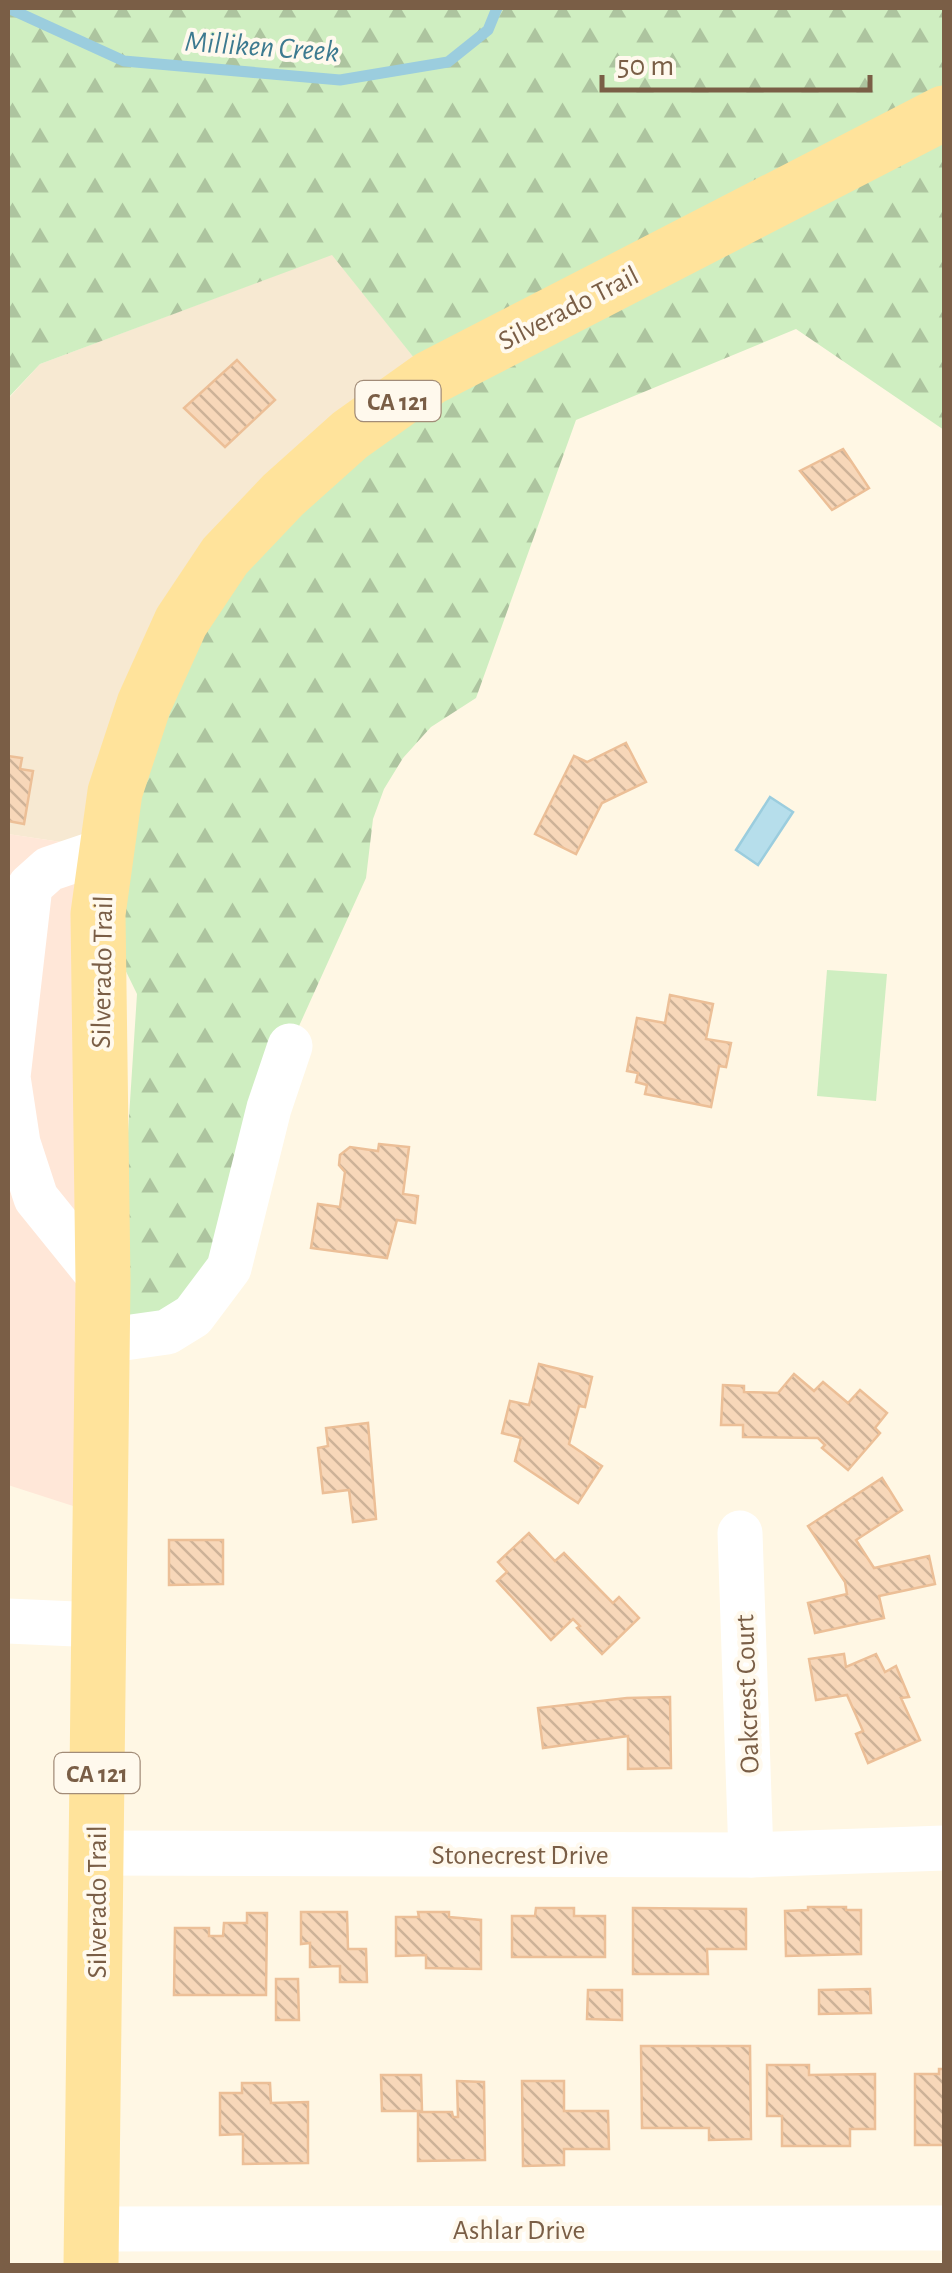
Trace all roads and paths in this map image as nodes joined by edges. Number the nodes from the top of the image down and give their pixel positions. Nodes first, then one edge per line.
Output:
1 (944, 113) edge
2 (108, 849) junction
3 (290, 1046) dead end
4 (104, 1281) junction
5 (102, 1341) junction
6 (740, 1533) dead end
7 (8, 1621) edge
8 (98, 1626) junction
9 (944, 1848) edge
10 (96, 1853) junction
11 (751, 1854) junction
12 (944, 2228) edge
13 (92, 2247) edge
14 (823, 2247) edge

1 - 2 main road, Silverado Trail / CA 121
2 - 4 main road, Silverado Trail / CA 121
2 - 4 street
3 - 5 street
4 - 5 main road, Silverado Trail / CA 121
5 - 8 main road, Silverado Trail / CA 121
6 - 11 street, Oakcrest Court
7 - 8 street
8 - 10 main road, Silverado Trail / CA 121
9 - 11 street, Stonecrest Drive
10 - 11 street, Stonecrest Drive
10 - 13 main road, Silverado Trail / CA 121
12 - 14 street, Ashlar Drive
13 - 14 street, Ashlar Drive

